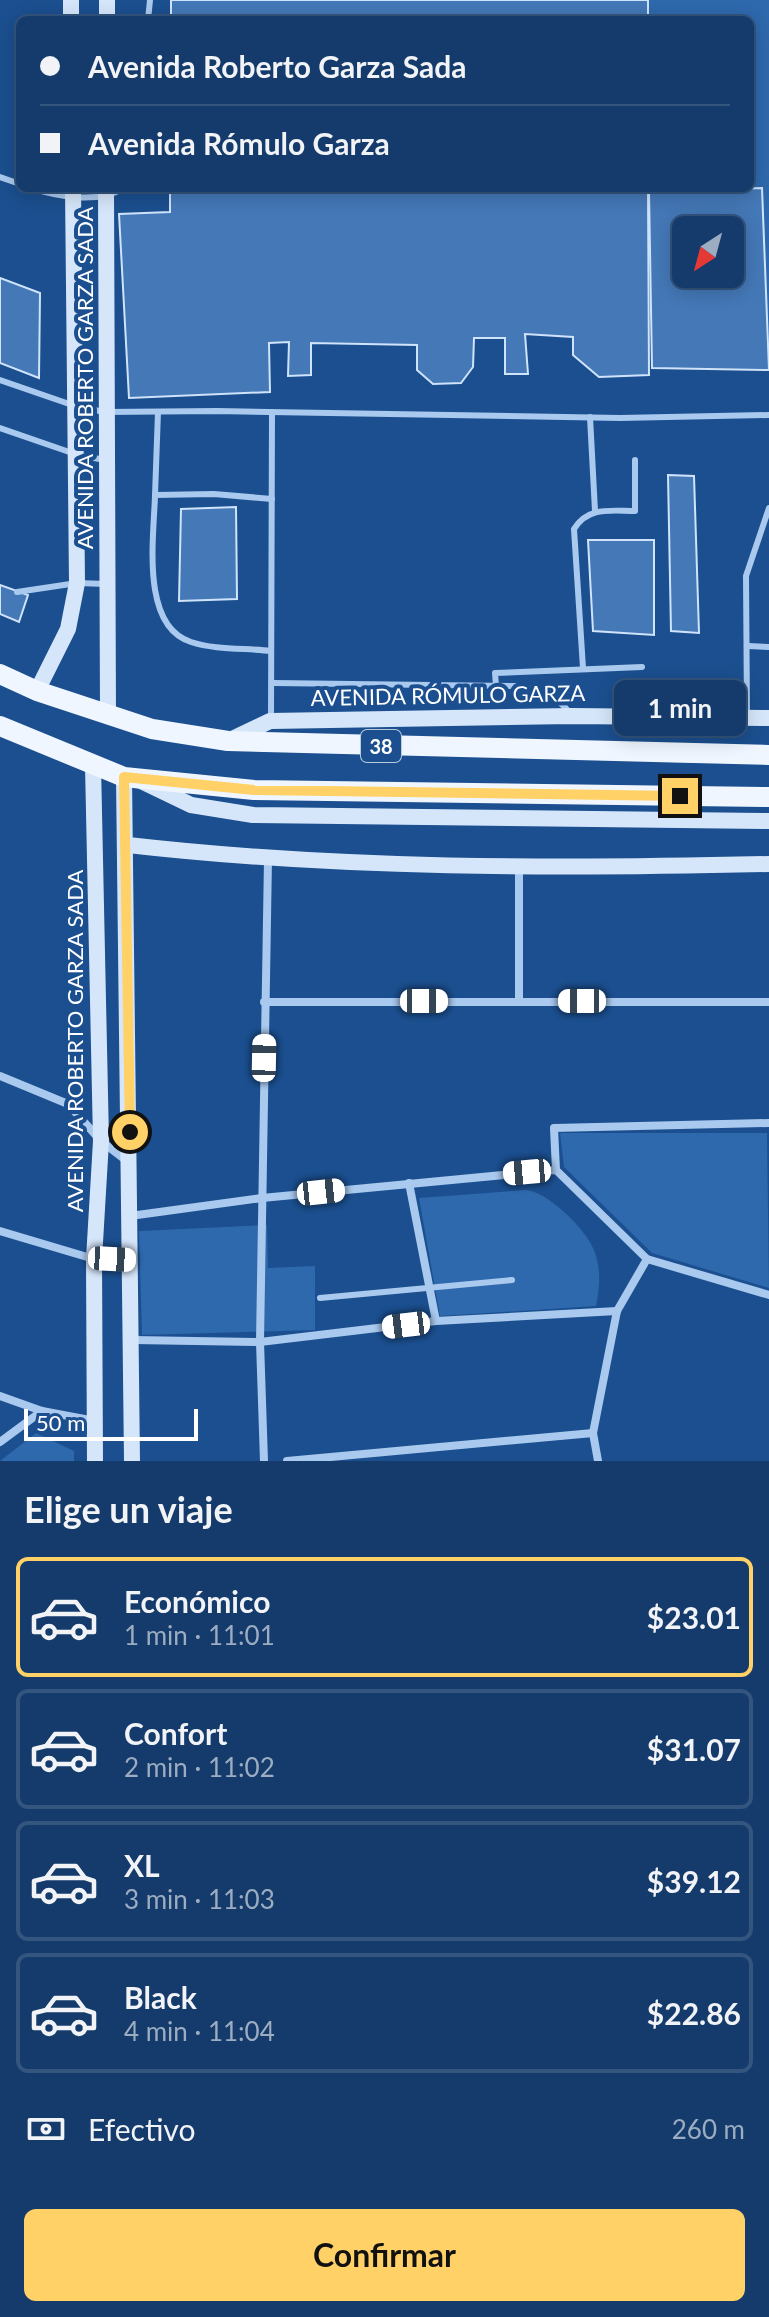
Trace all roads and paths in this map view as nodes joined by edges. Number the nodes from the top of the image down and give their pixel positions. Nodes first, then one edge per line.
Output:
1 (106, 192) edge
2 (73, 193) edge
3 (0, 380) edge
4 (78, 407) junction
5 (105, 412) junction
6 (158, 412) junction
7 (272, 412) junction
8 (769, 415) edge
9 (590, 417) junction
10 (0, 428) edge
11 (78, 455) junction
12 (105, 460) junction
13 (635, 460) dead end
14 (155, 495) junction
15 (272, 499) junction
16 (769, 508) edge
17 (595, 511) junction
18 (77, 583) junction
19 (107, 584) junction
20 (17, 592) dead end
21 (748, 646) junction
22 (769, 647) edge
23 (271, 651) junction
24 (642, 667) dead end
25 (583, 668) junction
26 (0, 674) edge
27 (273, 683) junction
28 (496, 686) junction
29 (37, 691) junction
30 (108, 713) junction
31 (572, 716) junction
32 (746, 718) junction
33 (769, 718) edge
34 (270, 721) junction
35 (0, 726) edge
36 (228, 741) junction
37 (769, 755) edge
38 (93, 765) junction
39 (130, 778) junction
40 (769, 797) edge
41 (769, 821) edge
42 (128, 845) junction
43 (268, 859) junction
44 (769, 864) edge
45 (519, 866) junction
46 (519, 1001) junction
47 (264, 1002) junction
48 (769, 1002) edge
49 (0, 1076) edge
50 (769, 1123) edge
51 (101, 1141) junction
52 (130, 1164) junction
53 (556, 1170) junction
54 (409, 1183) junction
55 (262, 1198) junction
56 (130, 1216) junction
57 (0, 1231) edge
58 (94, 1259) junction
59 (647, 1259) junction
60 (130, 1260) junction
61 (512, 1280) dead end
62 (430, 1289) junction
63 (769, 1295) edge
64 (320, 1298) dead end
65 (617, 1311) junction
66 (436, 1321) junction
67 (133, 1340) junction
68 (260, 1342) junction
69 (0, 1396) edge
70 (42, 1411) junction
71 (95, 1421) junction
72 (593, 1433) junction
73 (0, 1442) edge
74 (95, 1461) edge
75 (132, 1461) edge
76 (264, 1461) edge
77 (287, 1461) edge
78 (598, 1461) edge

1 - 2 lane
1 - 5 street, AVENIDA ROBERTO GARZA SADA
2 - 4 street, AVENIDA ROBERTO GARZA SADA
3 - 4 lane
4 - 5 lane
4 - 11 street, AVENIDA ROBERTO GARZA SADA
5 - 6 lane
5 - 12 street, AVENIDA ROBERTO GARZA SADA
6 - 7 lane
6 - 14 lane
7 - 9 lane
7 - 15 lane
8 - 9 lane
9 - 17 lane
10 - 11 lane
11 - 12 lane
11 - 18 street, AVENIDA ROBERTO GARZA SADA
12 - 19 street, AVENIDA ROBERTO GARZA SADA
13 - 17 lane
14 - 15 lane
14 - 23 lane
15 - 23 lane
16 - 21 lane
17 - 25 lane
18 - 19 lane
18 - 20 lane
18 - 29 street, AVENIDA ROBERTO GARZA SADA
19 - 30 street, AVENIDA ROBERTO GARZA SADA
21 - 22 lane
21 - 32 lane
23 - 27 lane
24 - 25 lane
25 - 28 lane
26 - 29 main road, 38
27 - 28 lane
27 - 34 lane
28 - 31 lane
29 - 30 main road, 38
30 - 36 main road, 38
31 - 32 street, AVENIDA RÓMULO GARZA
31 - 34 street, AVENIDA RÓMULO GARZA
32 - 33 street, AVENIDA RÓMULO GARZA
34 - 36 street, AVENIDA RÓMULO GARZA
35 - 38 main road, 38
36 - 37 main road, 38
38 - 39 main road, 38
38 - 51 street, AVENIDA ROBERTO GARZA SADA
39 - 40 main road, 38
39 - 41 street
39 - 42 street
42 - 43 street
42 - 52 street
43 - 45 street
43 - 47 street
44 - 45 street
45 - 46 street
46 - 47 street
46 - 48 street
47 - 55 street
49 - 51 street
50 - 53 street
51 - 52 street
51 - 58 street, AVENIDA ROBERTO GARZA SADA
52 - 56 street
53 - 54 street
53 - 59 street
54 - 55 street
54 - 62 street
55 - 56 street
55 - 68 street
56 - 60 street
57 - 58 street
58 - 60 street
58 - 71 street, AVENIDA ROBERTO GARZA SADA
59 - 63 street
59 - 65 street
60 - 67 street
61 - 62 lane
62 - 64 lane
62 - 66 street
65 - 66 street
65 - 72 street
66 - 68 street
67 - 68 street
67 - 75 street
68 - 76 street
69 - 70 street
70 - 71 street
70 - 73 street
71 - 74 street, AVENIDA ROBERTO GARZA SADA
72 - 77 street
72 - 78 street

